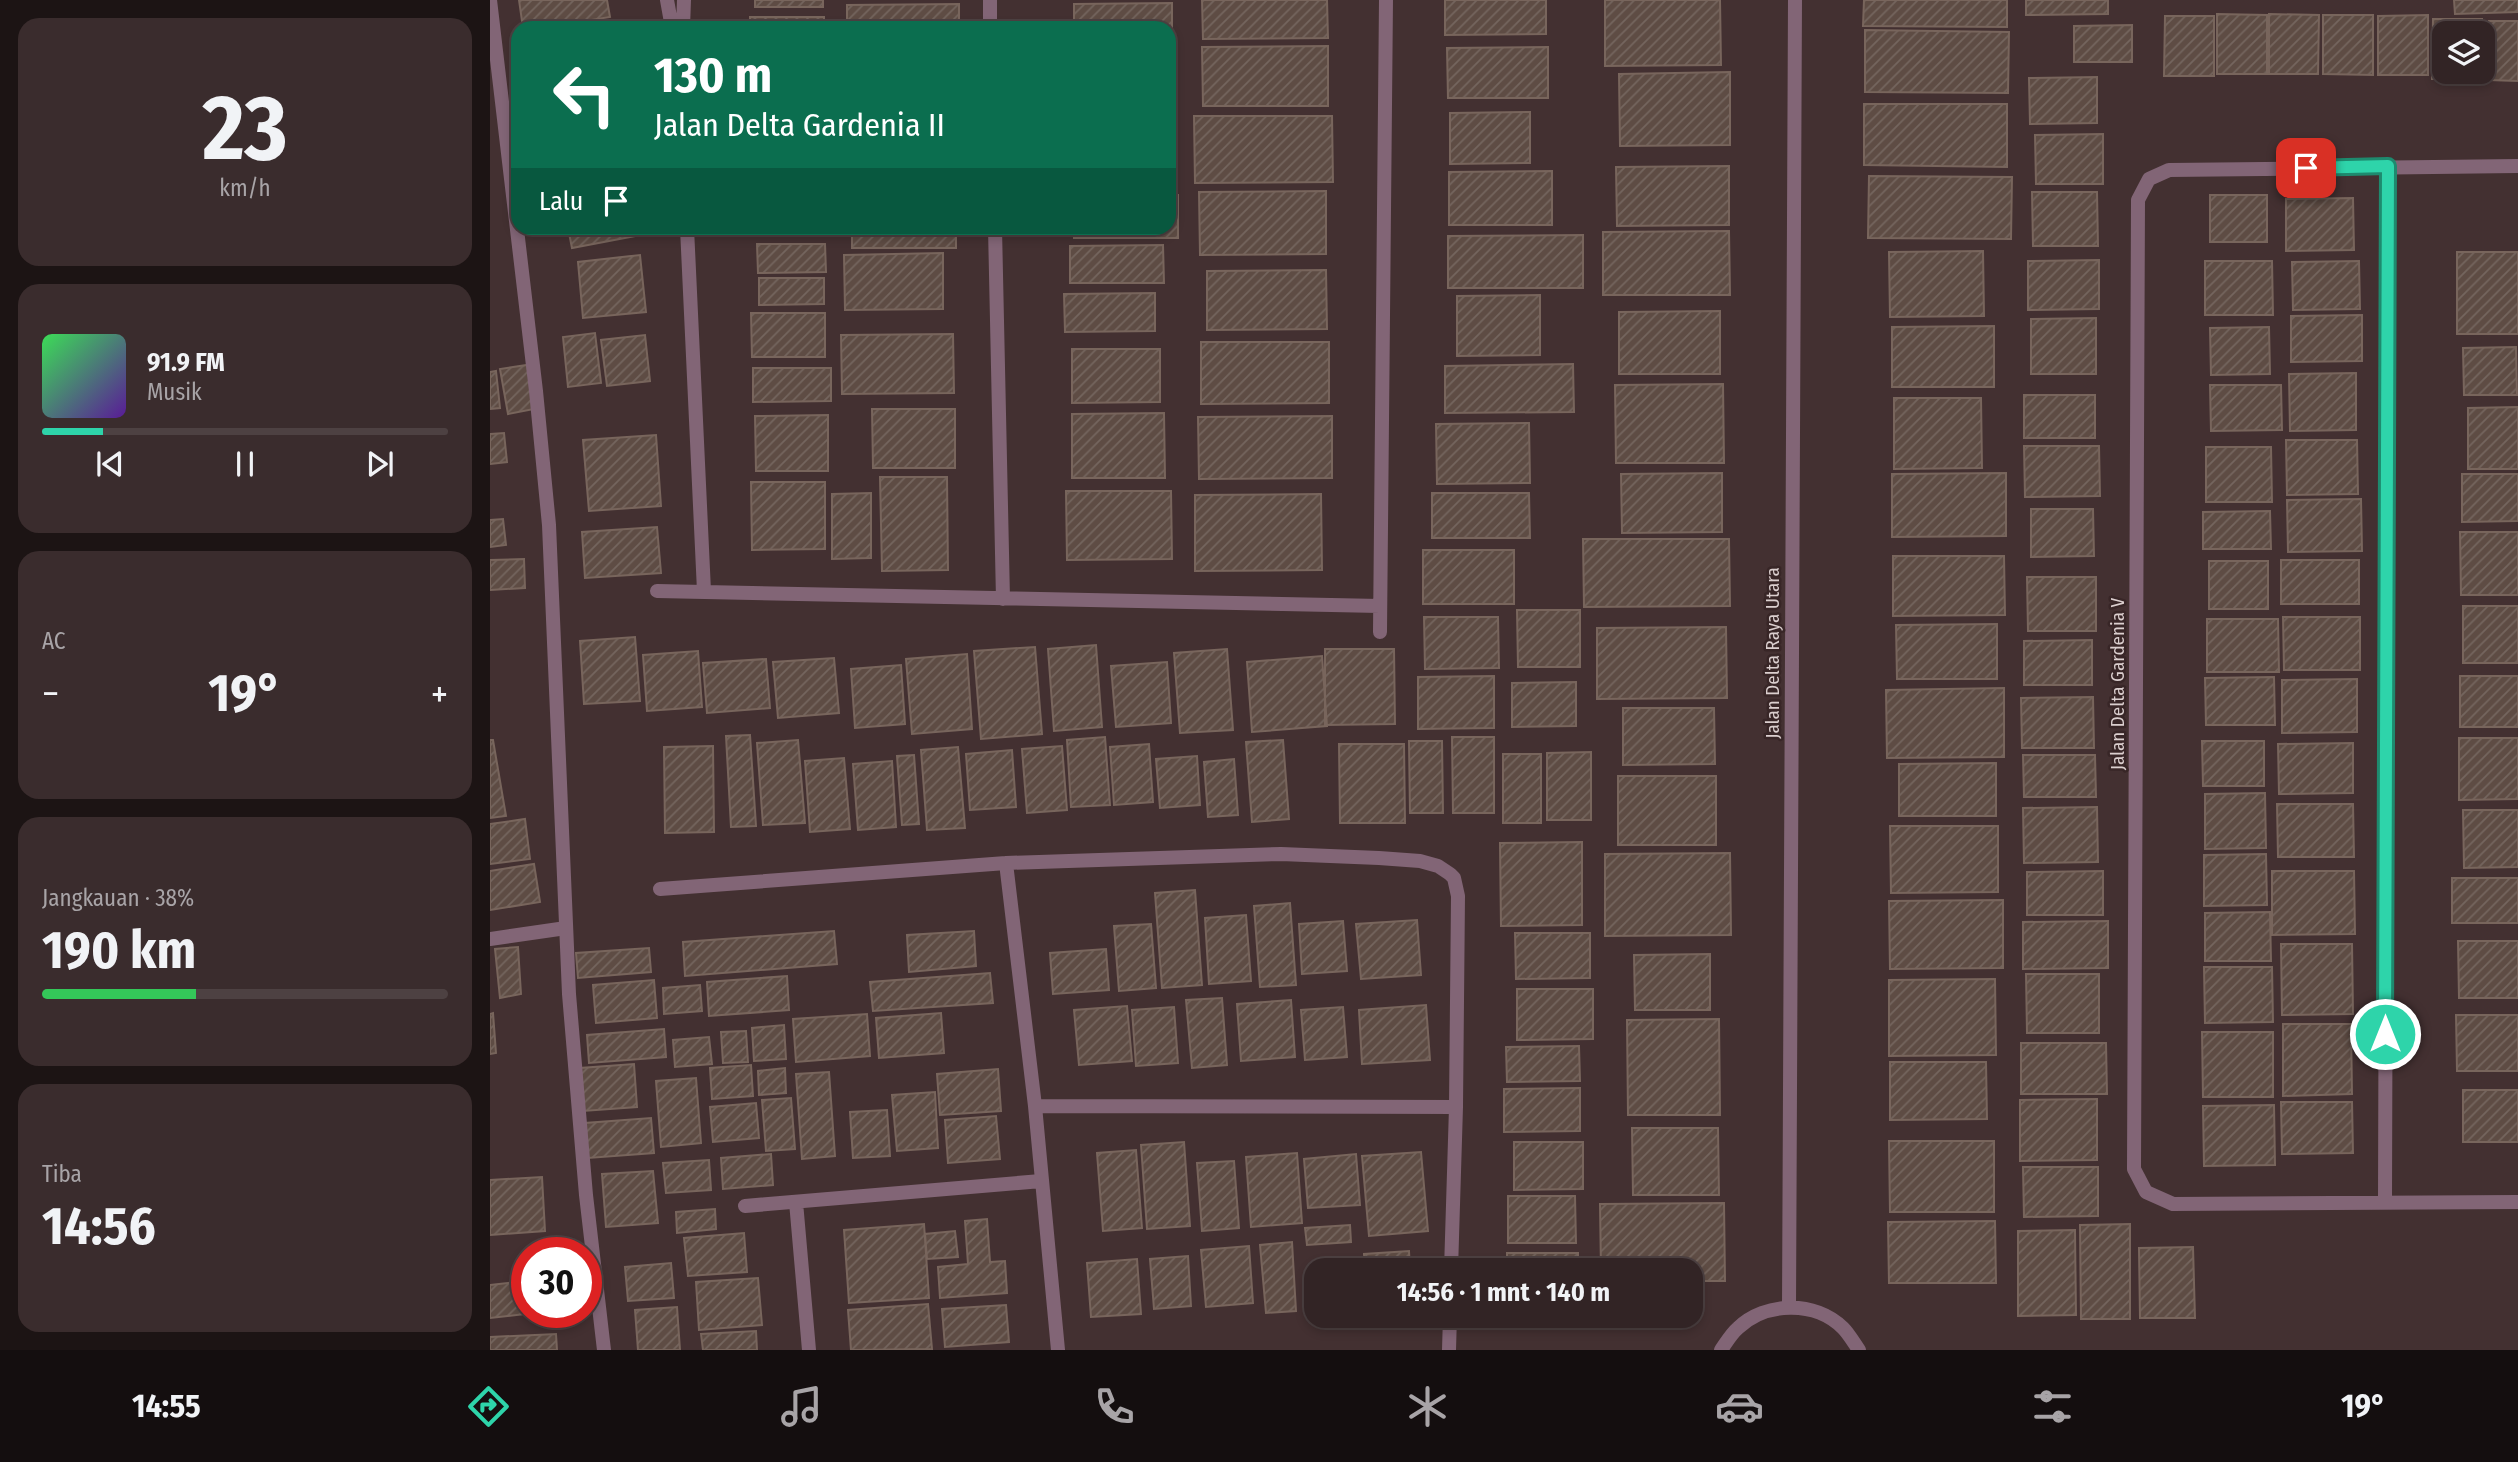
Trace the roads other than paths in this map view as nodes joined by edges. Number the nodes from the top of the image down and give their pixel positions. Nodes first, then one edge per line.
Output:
1 (490, 0) edge
2 (667, 0) edge
3 (684, 0) edge
4 (990, 0) edge
5 (1386, 0) edge
6 (1795, 0) edge
7 (671, 21) edge
8 (682, 21) edge
9 (990, 21) edge
10 (2388, 166) junction
11 (2518, 166) edge
12 (511, 178) edge
13 (518, 235) edge
14 (687, 235) edge
15 (995, 235) edge
16 (657, 591) dead end
17 (704, 592) junction
18 (1003, 600) junction
19 (1380, 606) junction
20 (1380, 632) dead end
21 (1006, 863) junction
22 (660, 889) dead end
23 (566, 928) junction
24 (490, 939) edge
25 (1035, 1106) junction
26 (1456, 1107) junction
27 (1041, 1181) junction
28 (796, 1202) junction
29 (2385, 1202) junction
30 (2518, 1202) edge
31 (745, 1206) dead end
32 (1451, 1258) edge
33 (1789, 1307) junction
34 (1450, 1328) edge
35 (604, 1350) edge
36 (809, 1350) edge
37 (1058, 1350) edge
38 (1449, 1350) edge
39 (1721, 1350) edge
40 (1859, 1350) edge

1 - 12 street
2 - 7 street
3 - 8 street
4 - 9 street
5 - 19 street
6 - 33 street, Jalan Delta Raya Utara
10 - 11 street
10 - 29 street
10 - 29 street, Jalan Delta Gardenia V
13 - 23 street
14 - 17 street
15 - 18 street
16 - 17 street
17 - 18 street
18 - 19 street
19 - 20 street
21 - 22 street
21 - 25 street
21 - 26 street
23 - 24 street
23 - 35 street
25 - 26 street
25 - 27 street
26 - 32 street
27 - 28 street
27 - 37 street
28 - 31 street
28 - 36 street
29 - 30 street
33 - 39 street
33 - 40 street
34 - 38 street

